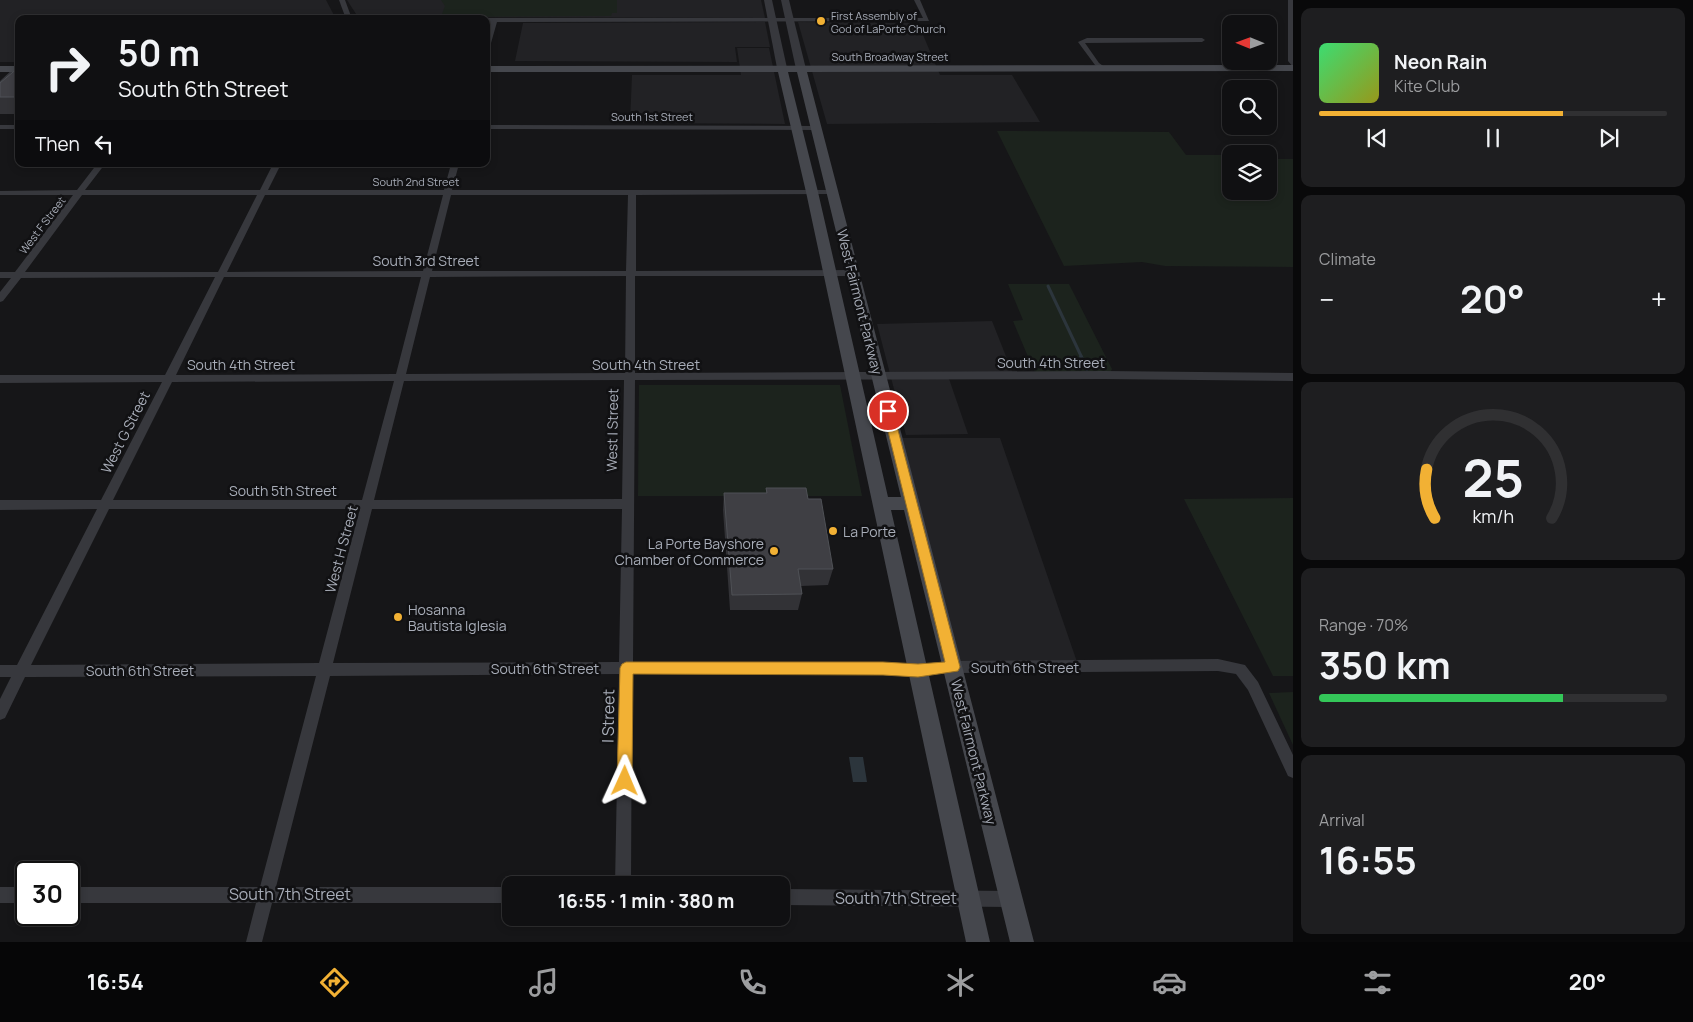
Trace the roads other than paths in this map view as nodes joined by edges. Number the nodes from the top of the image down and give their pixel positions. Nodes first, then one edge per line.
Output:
1 (342, 0) edge
2 (768, 0) edge
3 (785, 0) edge
4 (917, 0) edge
5 (1291, 0) edge
6 (348, 15) edge
7 (790, 19) junction
8 (490, 20) edge
9 (494, 20) junction
10 (772, 20) junction
11 (490, 35) edge
12 (1202, 40) dead end
13 (1293, 67) edge
14 (782, 68) junction
15 (1103, 68) junction
16 (0, 69) edge
17 (15, 69) edge
18 (490, 69) edge
19 (801, 69) junction
20 (15, 71) edge
21 (0, 84) edge
22 (790, 99) junction
23 (809, 99) junction
24 (0, 127) edge
25 (15, 127) edge
26 (490, 127) edge
27 (796, 127) junction
28 (817, 128) junction
29 (100, 167) edge
30 (275, 167) edge
31 (455, 167) edge
32 (448, 192) junction
33 (632, 192) junction
34 (812, 192) junction
35 (833, 192) junction
36 (0, 193) edge
37 (80, 193) junction
38 (262, 193) junction
39 (630, 273) junction
40 (830, 273) junction
41 (853, 273) junction
42 (428, 274) junction
43 (0, 275) edge
44 (18, 275) junction
45 (221, 275) junction
46 (0, 299) edge
47 (401, 377) junction
48 (853, 377) junction
49 (879, 377) junction
50 (1293, 377) edge
51 (169, 378) junction
52 (628, 378) junction
53 (0, 379) edge
54 (911, 503) junction
55 (626, 504) junction
56 (881, 504) junction
57 (0, 505) edge
58 (105, 505) junction
59 (368, 505) junction
60 (953, 667) junction
61 (325, 668) junction
62 (626, 668) junction
63 (918, 670) junction
64 (0, 671) edge
65 (21, 671) junction
66 (0, 713) edge
67 (1293, 771) edge
68 (623, 876) edge
69 (266, 894) junction
70 (0, 895) edge
71 (15, 895) edge
72 (80, 895) edge
73 (502, 895) edge
74 (790, 897) edge
75 (969, 899) junction
76 (1011, 899) junction
77 (254, 942) edge
78 (978, 942) edge
79 (1022, 942) edge

1 - 6 street
2 - 10 street
3 - 7 street
4 - 7 street
5 - 13 street
7 - 10 street
7 - 19 street
8 - 9 street
9 - 10 street
9 - 11 street
10 - 14 street
12 - 15 street
13 - 15 main road, South Broadway Street
14 - 18 main road, South Broadway Street
14 - 19 main road, South Broadway Street
14 - 22 main road, West Fairmont Parkway
15 - 19 main road, South Broadway Street
16 - 17 main road
19 - 23 main road, West Fairmont Parkway
20 - 21 street
22 - 23 main road
22 - 27 main road, West Fairmont Parkway
23 - 28 main road, West Fairmont Parkway
24 - 25 street
26 - 27 street, South 1st Street
27 - 28 street, South 1st Street
27 - 34 main road, West Fairmont Parkway
28 - 35 main road, West Fairmont Parkway
29 - 37 street, West F Street
30 - 38 street, West G Street
31 - 32 street, West H Street
32 - 33 street, South 2nd Street
32 - 38 street, South 2nd Street
32 - 42 street, West H Street
33 - 34 street, South 2nd Street
33 - 39 street, West I Street
34 - 35 street, South 2nd Street
34 - 40 main road, West Fairmont Parkway
35 - 41 main road, West Fairmont Parkway
36 - 37 street, South 2nd Street
37 - 38 street, South 2nd Street
37 - 44 street, West F Street
38 - 45 street, West G Street
39 - 40 street, South 3rd Street
39 - 42 street, South 3rd Street
39 - 52 street, West I Street
40 - 41 street, South 3rd Street
40 - 48 main road, West Fairmont Parkway
41 - 49 main road, West Fairmont Parkway
42 - 45 street, South 3rd Street
42 - 47 street, West H Street
43 - 44 street, South 3rd Street
44 - 45 street, South 3rd Street
44 - 46 street, West F Street
45 - 51 street, West G Street
47 - 51 street, South 4th Street
47 - 52 street, South 4th Street
47 - 59 street, West H Street
48 - 49 street, South 4th Street
48 - 52 street, South 4th Street
48 - 56 main road, West Fairmont Parkway
49 - 50 street, South 4th Street
49 - 54 main road, West Fairmont Parkway
51 - 53 street, South 4th Street
51 - 58 street, West G Street
52 - 55 street, West I Street
54 - 56 main road
54 - 60 main road, West Fairmont Parkway
55 - 59 street, South 5th Street
55 - 62 street, West I Street
56 - 63 main road, West Fairmont Parkway
57 - 58 street, South 5th Street
58 - 59 street, South 5th Street
58 - 65 street, West G Street
59 - 61 street, West H Street
60 - 63 street, South 6th Street
60 - 67 street, South 6th Street
60 - 76 main road, West Fairmont Parkway
61 - 62 street, South 6th Street
61 - 65 street, South 6th Street
61 - 69 street, West H Street
62 - 63 street, South 6th Street
62 - 68 street, I Street
63 - 75 main road, West Fairmont Parkway
64 - 65 street, South 6th Street
65 - 66 street, West G Street
69 - 72 street, South 7th Street
69 - 73 street, South 7th Street
69 - 77 street, West H Street
70 - 71 street
74 - 75 street, South 7th Street
75 - 76 street, South 7th Street
75 - 78 main road, West Fairmont Parkway
76 - 79 main road, West Fairmont Parkway

